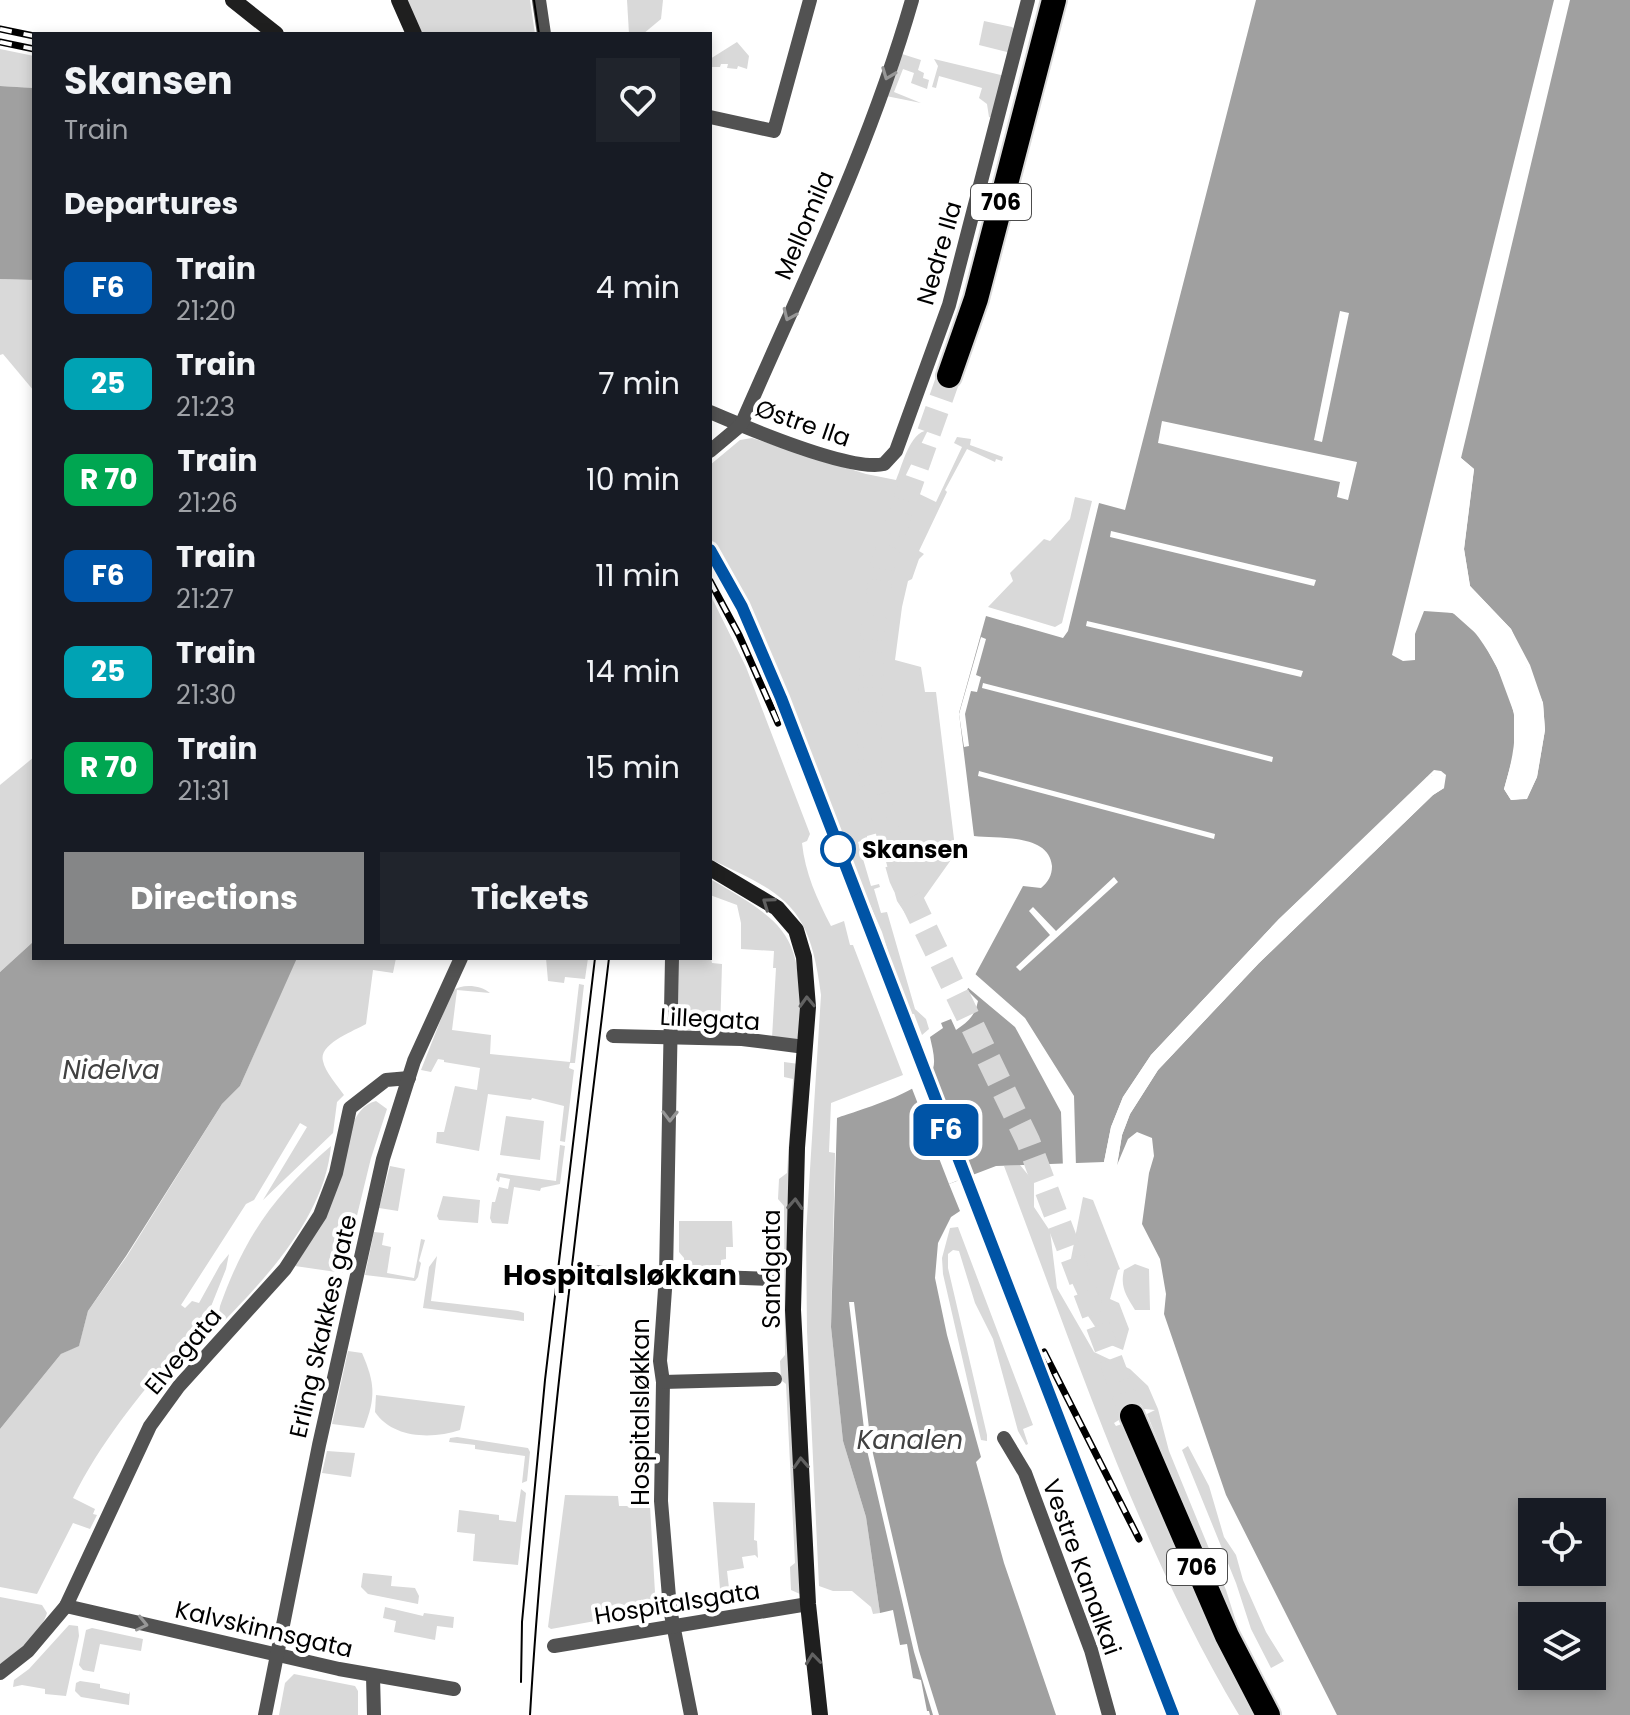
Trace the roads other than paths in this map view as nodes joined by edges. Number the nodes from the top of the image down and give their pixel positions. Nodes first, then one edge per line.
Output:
1 (233, 0) edge
2 (399, 0) edge
3 (539, 0) edge
4 (810, 0) edge
5 (912, 0) edge
6 (1028, 0) edge
7 (1054, 0) edge
8 (273, 32) edge
9 (403, 32) edge
10 (413, 32) edge
11 (544, 32) edge
12 (712, 117) edge
13 (949, 376) tunnel mouth
14 (712, 413) edge
15 (741, 425) junction
16 (712, 449) edge
17 (884, 464) joint
18 (712, 869) edge
19 (460, 960) edge
20 (672, 960) edge
21 (613, 1036) dead end
22 (671, 1038) junction
23 (805, 1047) junction
24 (409, 1078) junction
25 (584, 1272) dead end
26 (666, 1275) junction
27 (774, 1279) dead end
28 (775, 1379) dead end
29 (663, 1382) junction
30 (1132, 1416) tunnel mouth
31 (1004, 1438) dead end
32 (808, 1604) junction
33 (66, 1606) junction
34 (674, 1625) junction
35 (554, 1646) dead end
36 (276, 1655) junction
37 (0, 1673) edge
38 (373, 1676) junction
39 (454, 1689) dead end
40 (265, 1715) edge
41 (374, 1715) edge
42 (691, 1715) edge
43 (820, 1715) edge
44 (1109, 1715) edge
45 (1268, 1715) edge

1 - 8 main road
2 - 9 main road
2 - 10 main road
3 - 11 street
4 - 12 street
5 -> 15 street, Mellomila
6 - 17 street, Nedre Ila
7 - 13 highway, 706
14 - 15 street, Østre Ila
15 - 16 street, Mellomila
15 - 17 street, Østre Ila
23 -> 18 main road, Sandgata
19 - 24 street, Erling Skakkes gate
20 - 22 street, Hospitalsløkkan
21 - 22 street, Lillegata
22 - 23 street, Lillegata
22 -> 26 street, Hospitalsløkkan
32 -> 23 main road, Sandgata
24 - 33 street, Elvegata
24 - 36 street, Erling Skakkes gate
25 - 26 street
26 - 27 street
26 - 29 street, Hospitalsløkkan
28 - 29 street
29 - 34 street, Hospitalsløkkan
30 - 45 highway, 706
31 - 44 street, Vestre Kanalkai
32 - 34 street, Hospitalsgata
43 -> 32 main road, Sandgata
33 -> 36 street, Kalvskinnsgata
33 - 37 street, Elvegata
34 - 35 street, Hospitalsgata
34 - 42 street, Hospitalsløkkan
36 - 38 street, Kalvskinnsgata
36 - 40 street, Erling Skakkes gate
38 - 39 street, Kalvskinnsgata
38 - 41 street

